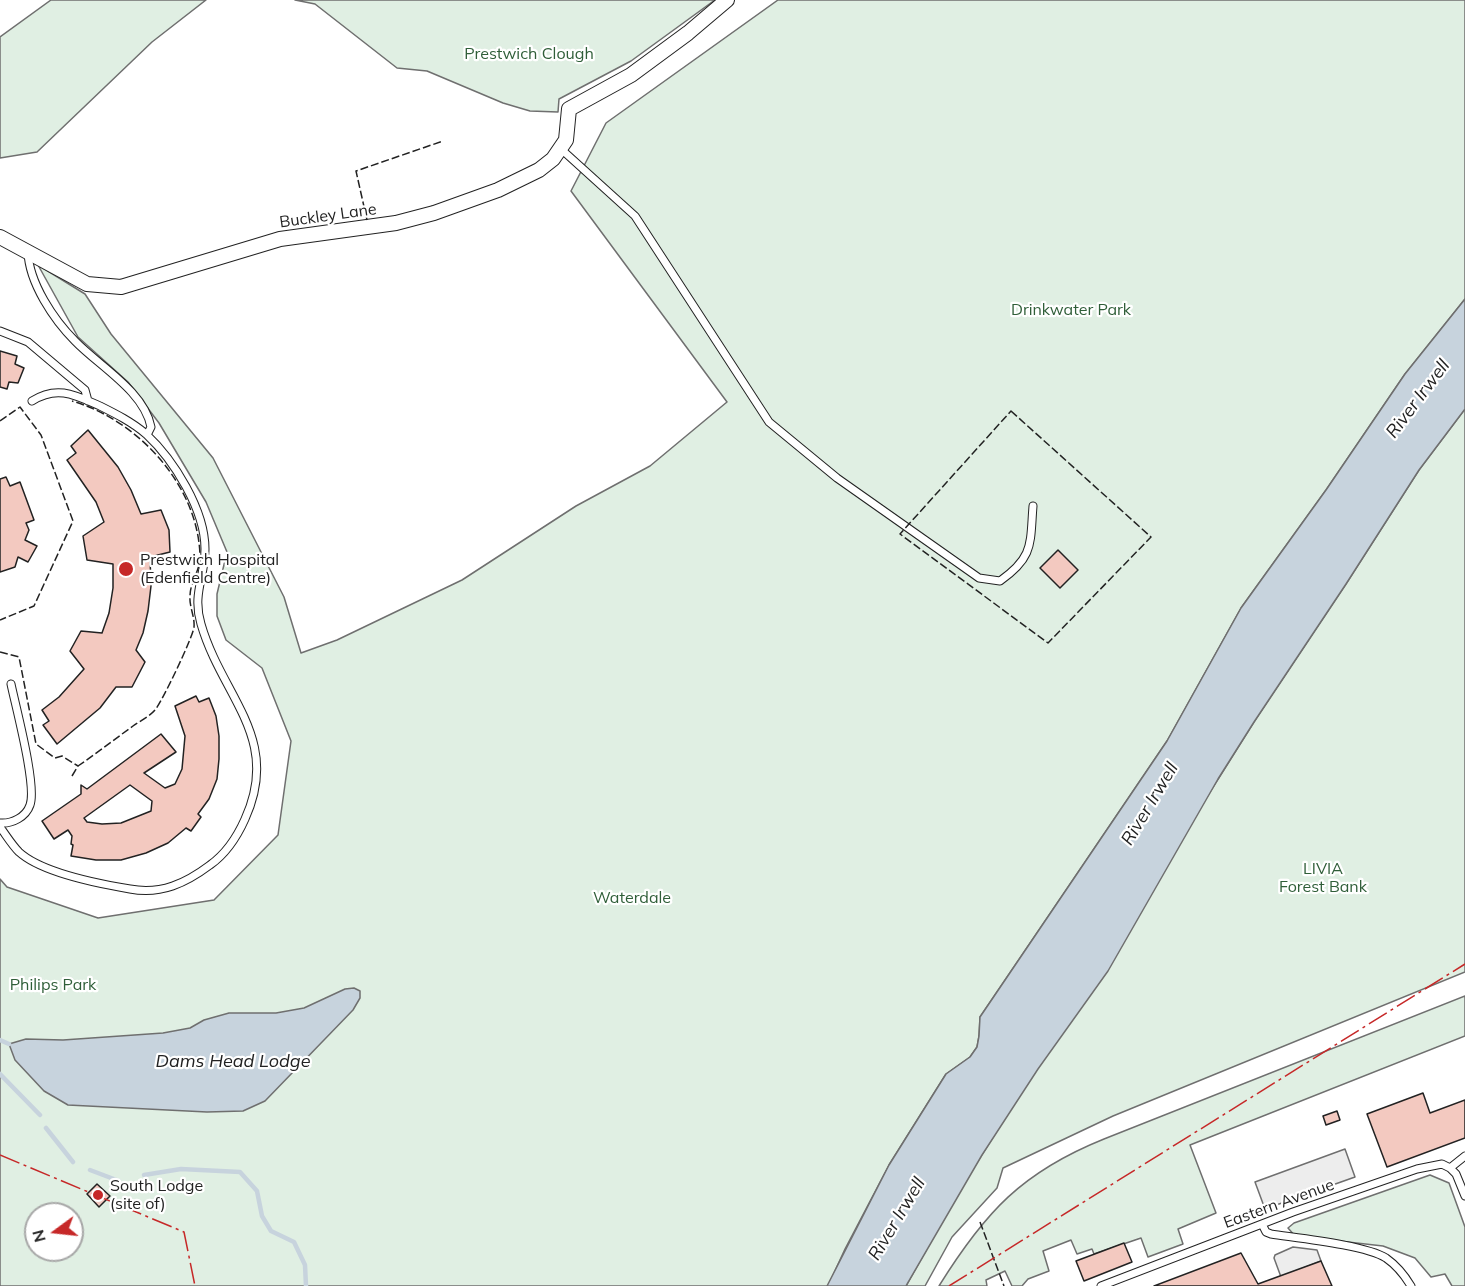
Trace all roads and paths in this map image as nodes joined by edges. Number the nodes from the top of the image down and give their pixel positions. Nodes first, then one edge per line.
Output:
1 (727, 0) edge
2 (561, 149) junction
3 (0, 237) edge
4 (28, 252) junction
5 (0, 331) edge
6 (32, 401) dead end
7 (88, 401) junction
8 (147, 435) junction
9 (1033, 506) dead end
10 (11, 684) dead end
11 (0, 825) edge
12 (1465, 1156) edge
13 (1450, 1168) junction
14 (1465, 1196) edge
15 (1262, 1224) junction
16 (1101, 1286) edge
17 (1411, 1286) edge

1 - 2 street
2 - 4 street, Buckley Lane
2 - 9 lane
3 - 4 street
4 - 8 lane
5 - 7 lane
6 - 7 lane
7 - 8 lane
8 - 11 lane
10 - 11 lane
12 - 13 lane
13 - 14 lane
13 - 15 lane, Eastern Avenue
15 - 16 lane, Eastern Avenue
15 - 17 lane

